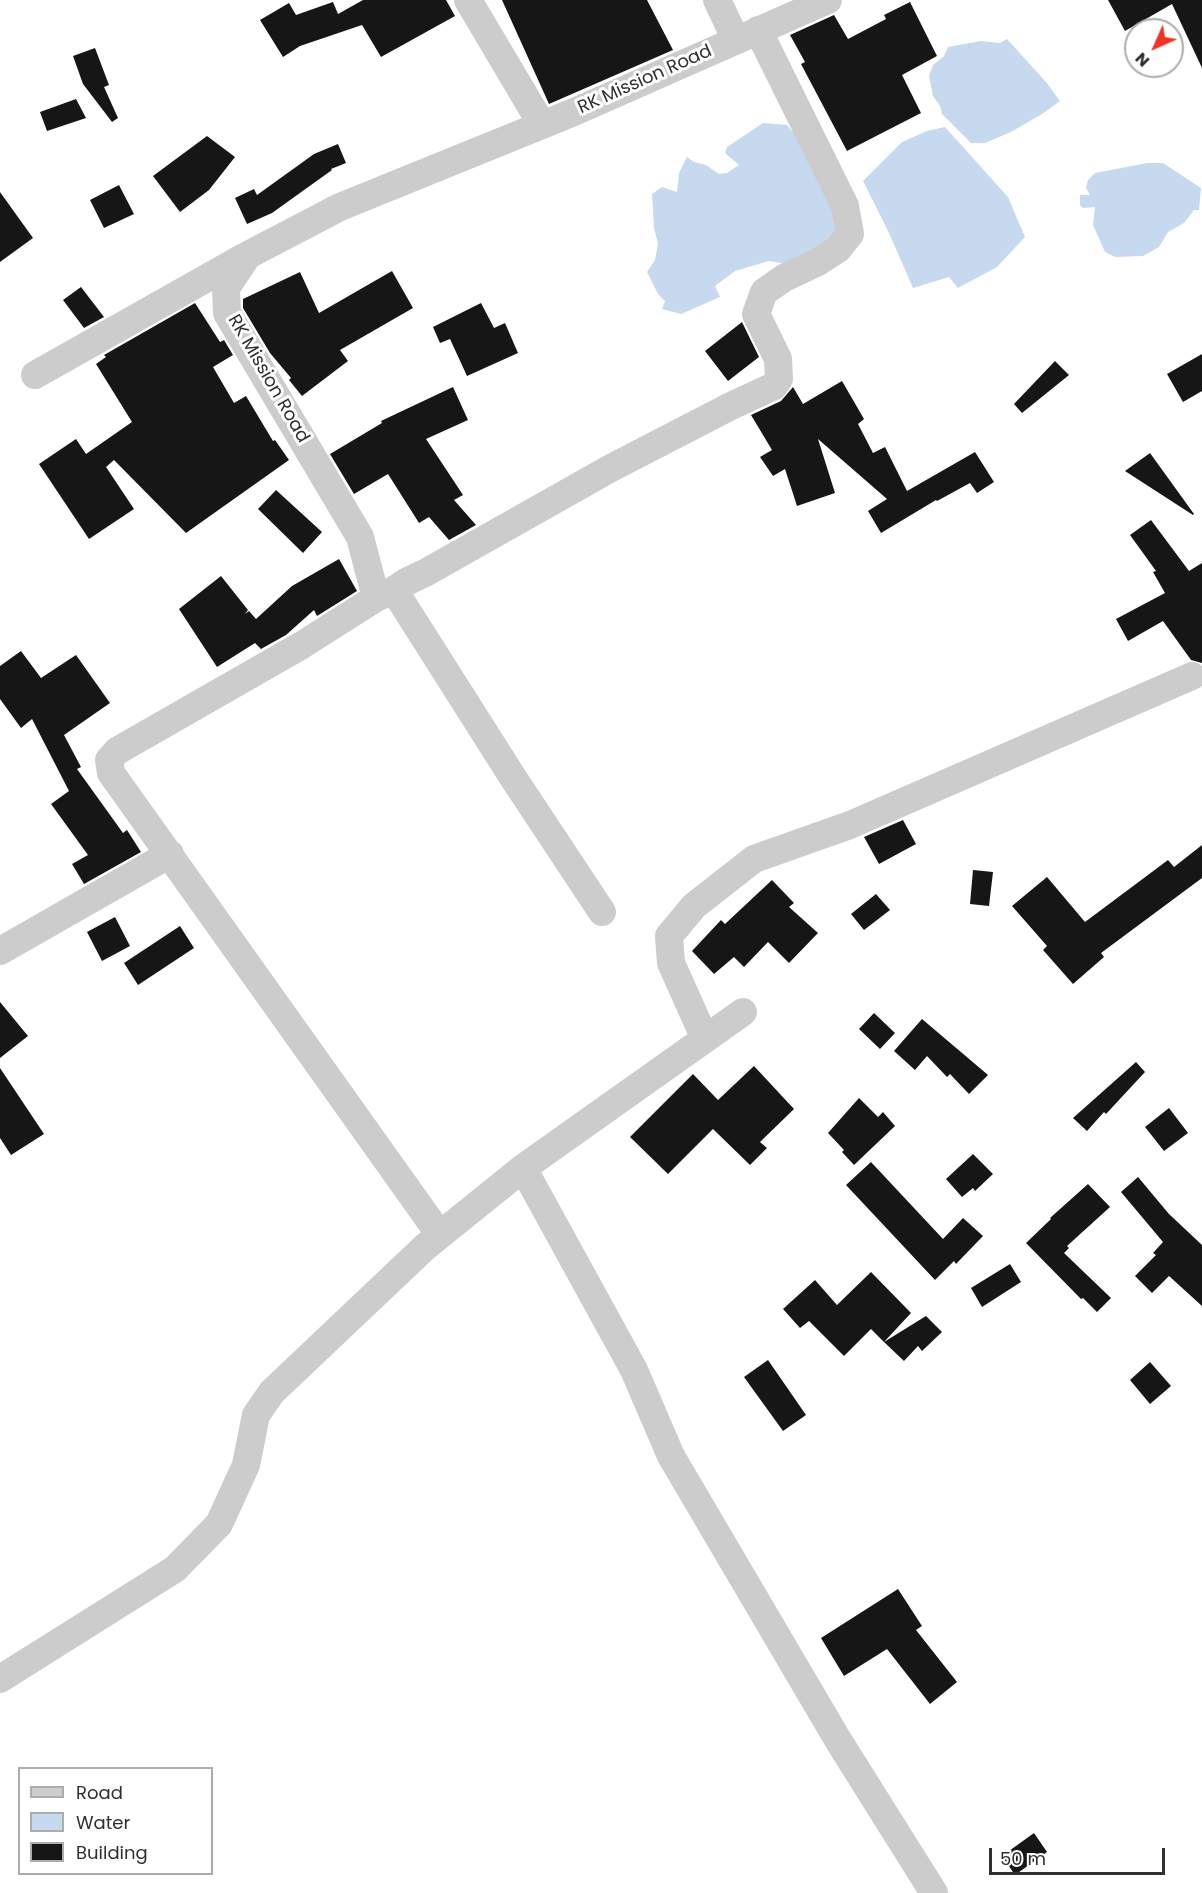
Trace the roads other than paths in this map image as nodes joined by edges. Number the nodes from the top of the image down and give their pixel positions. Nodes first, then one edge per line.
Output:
1 (468, 0) edge
2 (717, 0) edge
3 (828, 0) edge
4 (747, 35) junction
5 (542, 125) junction
6 (248, 255) junction
7 (35, 375) dead end
8 (385, 594) junction
9 (1192, 676) dead end
10 (170, 854) junction
11 (602, 912) dead end
12 (0, 951) edge
13 (743, 1012) dead end
14 (705, 1039) junction
15 (523, 1168) junction
16 (440, 1235) junction
17 (0, 1679) edge
18 (934, 1893) edge

1 - 5 street
2 - 4 street
3 - 4 street, RK Mission Road
4 - 5 street, RK Mission Road
4 - 8 street
5 - 6 street, RK Mission Road
6 - 7 street
6 - 8 street, RK Mission Road
8 - 10 street
8 - 11 street, RK Mission Road
9 - 14 street
10 - 12 street
10 - 16 street
13 - 14 street
14 - 15 street
15 - 16 street
15 - 18 street
16 - 17 street

